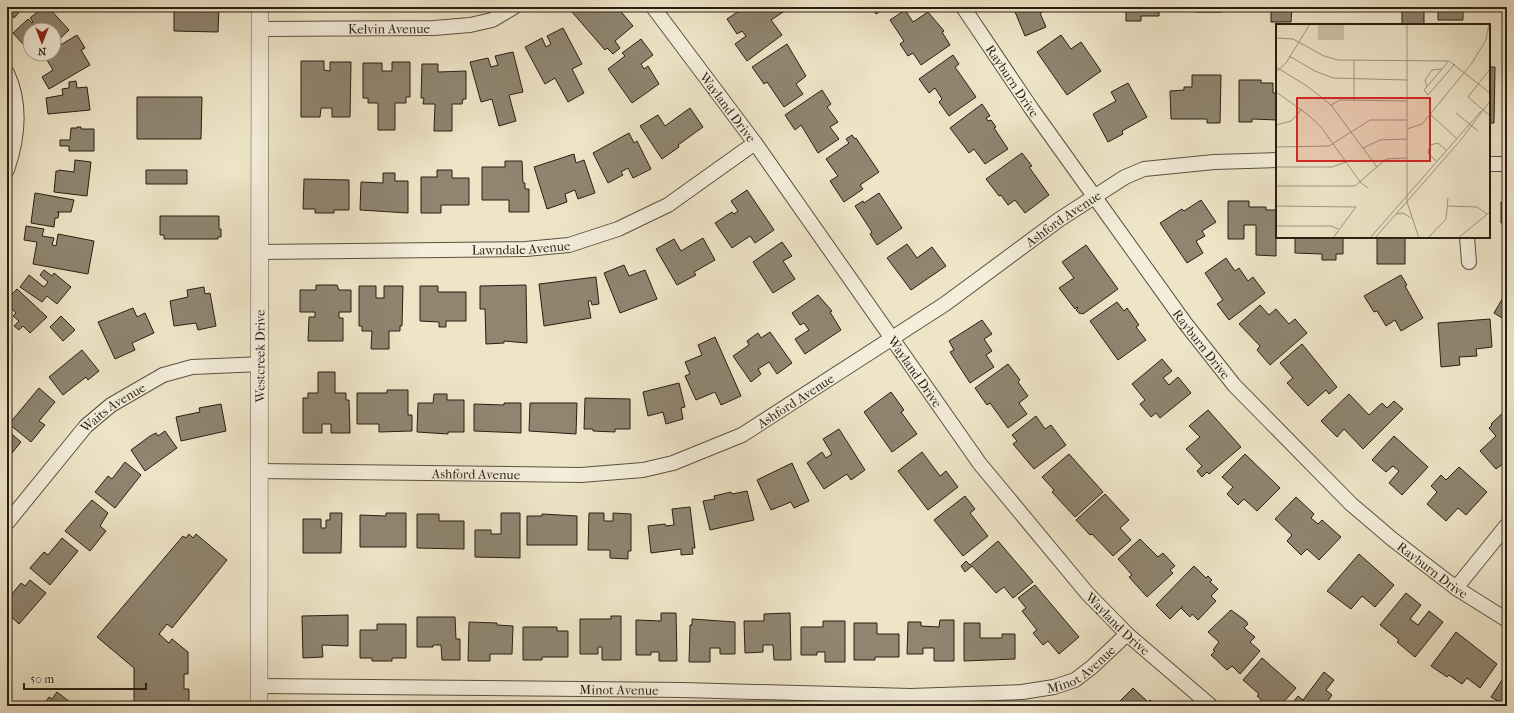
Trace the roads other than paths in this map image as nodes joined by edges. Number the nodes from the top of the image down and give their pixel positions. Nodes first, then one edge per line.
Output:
1 (260, 7) edge
2 (514, 7) edge
3 (653, 7) edge
4 (963, 7) edge
5 (260, 29) junction
6 (7, 74) edge
7 (755, 143) junction
8 (1276, 160) edge
9 (1490, 164) edge
10 (1507, 164) edge
11 (7, 170) edge
12 (1094, 196) junction
13 (1466, 238) edge
14 (260, 252) junction
15 (1469, 262) dead end
16 (891, 340) junction
17 (260, 364) junction
18 (259, 471) junction
19 (7, 523) edge
20 (1507, 525) edge
21 (1456, 588) junction
22 (1507, 620) edge
23 (1127, 634) junction
24 (259, 686) junction
25 (856, 700) edge
26 (259, 706) edge
27 (1211, 706) edge

1 - 5 street, Westcreek Drive
2 - 5 street, Kelvin Avenue
3 - 7 street, Wayland Drive
4 - 12 street, Rayburn Drive
5 - 14 street, Westcreek Drive
6 - 11 street
7 - 14 street, Lawndale Avenue
7 - 16 street, Wayland Drive
8 - 12 street, Ashford Avenue
9 - 10 street
12 - 16 street, Ashford Avenue
12 - 21 street, Rayburn Drive
13 - 15 street
14 - 17 street, Westcreek Drive
16 - 18 street, Ashford Avenue
16 - 23 street, Wayland Drive
17 - 18 street, Westcreek Drive
17 - 19 street, Waits Avenue
18 - 24 street, Westcreek Drive
20 - 21 street
21 - 22 street, Rayburn Drive
23 - 25 street, Minot Avenue
23 - 27 street, Wayland Drive
24 - 25 street, Minot Avenue
24 - 26 street, Westcreek Drive

